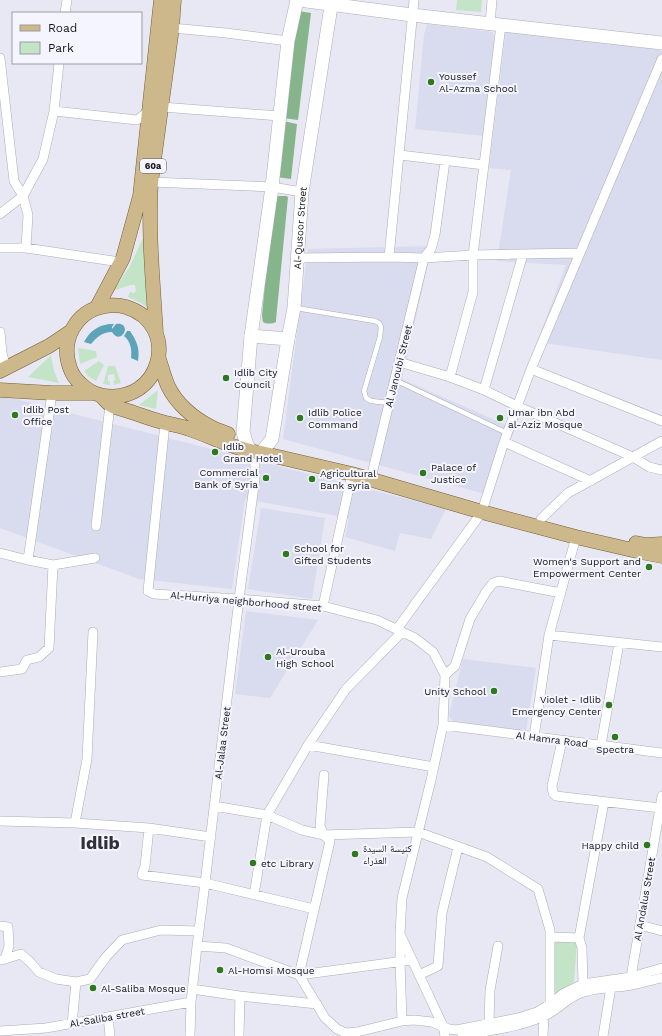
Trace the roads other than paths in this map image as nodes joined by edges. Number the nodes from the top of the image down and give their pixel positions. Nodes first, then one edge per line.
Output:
1 (67, 0) edge
2 (161, 0) edge
3 (174, 0) edge
4 (298, 0) edge
5 (414, 0) edge
6 (492, 0) edge
7 (332, 2) edge
8 (65, 12) edge
9 (412, 15) junction
10 (496, 24) junction
11 (172, 28) junction
12 (288, 41) junction
13 (662, 44) edge
14 (0, 58) edge
15 (662, 59) edge
16 (59, 64) edge
17 (155, 109) junction
18 (54, 112) junction
19 (279, 116) junction
20 (400, 155) junction
21 (445, 161) junction
22 (484, 165) junction
23 (151, 182) junction
24 (272, 187) junction
25 (302, 192) junction
26 (24, 196) junction
27 (0, 214) edge
28 (0, 248) edge
29 (26, 248) junction
30 (580, 253) junction
31 (523, 254) junction
32 (473, 255) junction
33 (389, 257) junction
34 (298, 258) junction
35 (424, 258) junction
36 (120, 262) junction
37 (97, 307) junction
38 (294, 308) junction
39 (0, 332) edge
40 (70, 332) junction
41 (156, 333) junction
42 (251, 336) junction
43 (288, 339) junction
44 (159, 359) junction
45 (399, 362) junction
46 (3, 369) edge
47 (531, 369) junction
48 (450, 377) junction
49 (395, 380) junction
50 (0, 390) edge
51 (484, 390) junction
52 (52, 393) junction
53 (101, 398) junction
54 (389, 403) junction
55 (517, 406) junction
56 (662, 421) edge
57 (166, 423) junction
58 (508, 433) junction
59 (662, 441) edge
60 (504, 442) junction
61 (256, 449) junction
62 (633, 457) junction
63 (662, 470) edge
64 (352, 474) junction
65 (372, 474) junction
66 (591, 481) junction
67 (483, 508) junction
68 (541, 519) junction
69 (96, 526) dead end
70 (576, 537) junction
71 (662, 544) edge
72 (0, 553) edge
73 (662, 556) edge
74 (95, 558) dead end
75 (28, 560) junction
76 (53, 565) junction
77 (561, 593) junction
78 (239, 598) junction
79 (323, 606) junction
80 (400, 631) junction
81 (93, 632) dead end
82 (549, 635) junction
83 (619, 643) junction
84 (662, 647) edge
85 (0, 672) edge
86 (445, 675) junction
87 (443, 725) junction
88 (534, 737) junction
89 (562, 741) junction
90 (308, 745) junction
91 (601, 745) junction
92 (662, 753) edge
93 (434, 767) junction
94 (324, 775) dead end
95 (662, 796) edge
96 (604, 802) junction
97 (214, 806) junction
98 (660, 808) junction
99 (267, 815) junction
100 (0, 821) edge
101 (75, 823) junction
102 (149, 828) junction
103 (418, 832) junction
104 (324, 835) junction
105 (211, 837) junction
106 (458, 847) junction
107 (205, 883) junction
108 (254, 895) junction
109 (314, 909) junction
110 (640, 925) junction
111 (0, 926) edge
112 (199, 931) junction
113 (662, 931) edge
114 (400, 934) junction
115 (550, 937) junction
116 (579, 938) junction
117 (197, 946) junction
118 (498, 946) dead end
119 (2, 959) edge
120 (412, 960) junction
121 (400, 961) junction
122 (662, 968) edge
123 (299, 975) junction
124 (419, 975) junction
125 (631, 977) junction
126 (662, 978) edge
127 (76, 982) junction
128 (583, 984) junction
129 (611, 987) junction
130 (192, 989) junction
131 (240, 996) junction
132 (191, 1002) junction
133 (316, 1004) junction
134 (550, 1004) junction
135 (108, 1017) junction
136 (544, 1017) junction
137 (402, 1021) junction
138 (489, 1023) junction
139 (72, 1024) junction
140 (443, 1026) junction
141 (0, 1031) edge
142 (45, 1032) edge
143 (346, 1034) edge
144 (110, 1036) edge
145 (190, 1036) edge
146 (239, 1036) edge
147 (445, 1036) edge
148 (462, 1036) edge
149 (543, 1036) edge
150 (603, 1036) edge

1 - 8 street
2 - 17 main road, 60a
3 - 11 main road, 60a
4 - 7 street
4 - 12 street
5 - 9 street
6 - 10 street
7 - 9 street
7 - 25 street, Al-Qusoor Street
9 - 10 street
9 - 20 street
10 - 13 street
10 - 22 street
11 - 12 street
11 - 17 main road, 60a
12 - 19 street
14 - 26 street
15 - 30 street
16 - 18 street
17 - 18 street
17 - 19 street
17 - 23 main road, 60a
17 - 36 main road, 60a
18 - 26 street
19 - 24 street
20 - 21 street
20 - 33 street
21 - 22 street
21 - 35 street, Al Janoubi Street
22 - 32 street
23 - 24 street
23 - 41 main road, 60a
24 - 25 street
24 - 42 street
25 - 34 street, Al-Qusoor Street
26 - 27 street
26 - 29 street
28 - 29 street
29 - 36 street
30 - 31 street
30 - 47 street
31 - 32 street
31 - 51 street
32 - 35 street
32 - 48 street
33 - 34 street
33 - 35 street
34 - 38 street, Al-Qusoor Street
35 - 45 street, Al Janoubi Street
36 - 37 main road, 60a
37 - 40 main road
37 - 41 main road
38 - 43 street, Al-Qusoor Street
38 - 54 lane
39 - 46 street
40 - 46 main road
40 - 53 main road
41 - 44 main road
42 - 43 street
42 - 61 street
43 - 61 street, Al-Qusoor Street
44 - 53 main road
44 - 61 main road
45 - 48 street
45 - 49 street, Al Janoubi Street
47 - 55 street
47 - 56 street
48 - 51 street
49 - 54 street, Al Janoubi Street
49 - 58 lane
50 - 52 main road
51 - 55 street
52 - 53 main road
52 - 75 street
53 - 57 main road
53 - 69 street
54 - 65 street, Al Janoubi Street
55 - 58 street
55 - 62 street
57 - 61 main road
57 - 78 street, Al-Hurriya neighborhood street
58 - 60 street
59 - 62 street
60 - 66 street
60 - 67 street
61 - 64 main road
61 - 65 main road
61 - 78 street, Al-Jalaa Street
62 - 63 street
62 - 66 street
64 - 67 main road
64 - 79 street
65 - 67 main road
66 - 68 street
67 - 68 main road
67 - 70 main road
67 - 80 street
68 - 71 main road
70 - 73 main road
70 - 77 street
72 - 75 street
74 - 76 street
75 - 76 street
76 - 85 street
77 - 82 street
77 - 86 street
78 - 79 street, Al-Hurriya neighborhood street
78 - 97 street, Al-Jalaa Street
79 - 80 street, Al-Hurriya neighborhood street
80 - 86 street, Al-Hurriya neighborhood street
80 - 90 street
81 - 101 street
82 - 83 street
82 - 88 street
83 - 84 street
83 - 91 street
86 - 87 street, Al-Hurriya neighborhood street
87 - 88 street, Al Hamra Road
87 - 93 street, Al-Hurriya neighborhood street
88 - 89 street, Al Hamra Road
89 - 91 street, Al Hamra Road
89 - 96 street
90 - 93 street
90 - 99 street
91 - 92 street, Al Hamra Road
93 - 103 street, Al-Hurriya neighborhood street
94 - 104 street
95 - 98 street, Al Andalus Street
96 - 98 street
96 - 116 street
97 - 99 street
97 - 105 street, Al-Jalaa Street
98 - 110 street, Al Andalus Street
99 - 104 street
99 - 108 street
100 - 101 street
101 - 102 street
102 - 105 street
102 - 107 street
103 - 104 street
103 - 106 street
103 - 114 street, Al-Hurriya neighborhood street
104 - 109 street
105 - 107 street, Al-Jalaa Street
106 - 115 street
106 - 124 street
107 - 108 street
107 - 112 street, Al-Jalaa Street
108 - 109 street
109 - 123 street
110 - 113 street
110 - 125 street, Al Andalus Street
111 - 119 street
112 - 117 street, Al-Jalaa Street
112 - 127 street
114 - 120 street
114 - 121 street, Al-Hurriya neighborhood street
115 - 116 street
115 - 134 street
116 - 128 street
117 - 123 street
117 - 130 street, Al-Jalaa Street
118 - 138 street
119 - 127 street
120 - 121 street
120 - 124 street
121 - 123 street
121 - 137 street, Al-Hurriya neighborhood street
122 - 125 street
123 - 133 street
124 - 140 street
125 - 128 street
126 - 129 street
127 - 139 street
128 - 134 street
129 - 136 street
129 - 150 street
130 - 131 street
130 - 132 street, Al-Jalaa Street
131 - 133 street
131 - 146 street
132 - 135 street, Al-Saliba street
132 - 145 street, Al-Jalaa Street
133 - 143 street
134 - 138 street
135 - 139 street, Al-Saliba street
135 - 144 street
136 - 148 street
136 - 149 street
137 - 140 street
137 - 143 street
138 - 140 street
139 - 142 street, Al-Saliba street
140 - 147 street
141 - 142 street, Al-Saliba street

